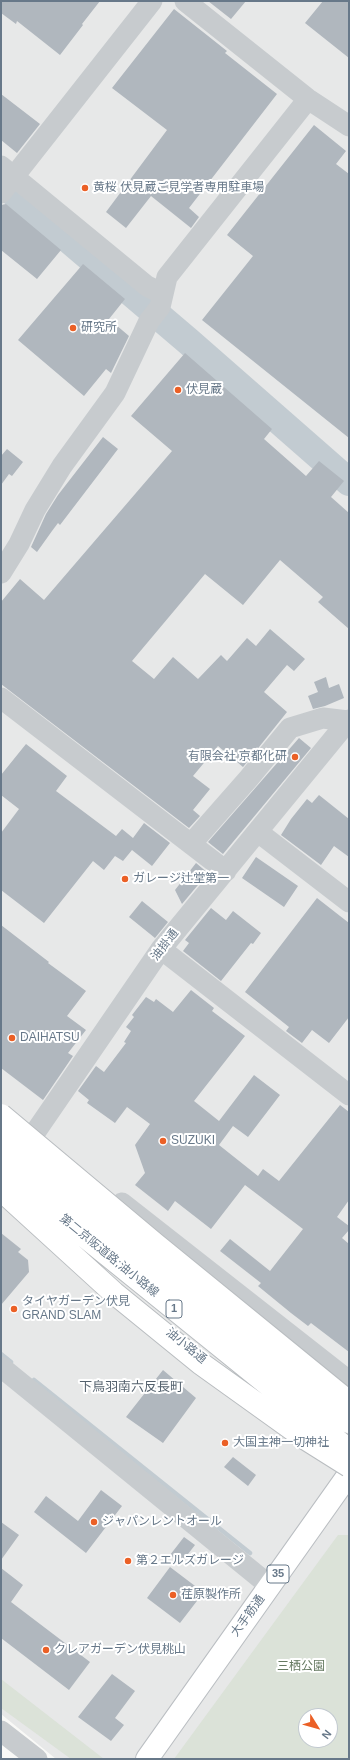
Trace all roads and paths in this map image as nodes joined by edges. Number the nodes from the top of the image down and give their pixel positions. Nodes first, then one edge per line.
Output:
1 (152, 1) edge
2 (185, 1) edge
3 (308, 99) junction
4 (349, 126) edge
5 (7, 172) edge
6 (1, 194) edge
7 (157, 307) junction
8 (1, 573) edge
9 (1, 698) edge
10 (349, 721) edge
11 (258, 832) junction
12 (191, 844) junction
13 (226, 871) junction
14 (349, 902) edge
15 (161, 949) junction
16 (349, 1095) edge
17 (1, 1106) edge
18 (1, 1115) edge
19 (33, 1134) junction
20 (1, 1140) edge
21 (1, 1166) edge
22 (1, 1184) edge
23 (1, 1190) edge
24 (1, 1202) edge
25 (1, 1367) edge
26 (349, 1381) edge
27 (349, 1402) edge
28 (349, 1422) edge
29 (349, 1450) edge
30 (348, 1474) edge
31 (270, 1586) junction
32 (1, 1731) edge
33 (37, 1759) edge
34 (147, 1759) edge

1 - 5 street
2 - 3 street
3 - 4 street
3 - 7 street
5 - 6 street
5 - 7 street
7 - 8 street
9 - 12 street
10 - 11 street, 油掛通
10 - 12 street
11 - 13 street, 油掛通
11 - 14 street
12 - 13 street
13 - 15 street, 油掛通
15 - 16 street
15 - 19 street, 油掛通
17 - 19 street
18 - 27 main road, bridge
19 - 22 street, 油掛通
19 - 26 street
20 - 28 main road, 第二京阪道路;油小路線 / 1, bridge
21 - 29 main road, 第二京阪道路;油小路線 / 1, bridge
23 - 30 main road, bridge
24 - 30 street, 油小路通
25 - 31 street
30 - 31 main road, 大手筋通 / 35
31 - 34 main road, 大手筋通 / 35
32 - 33 street

